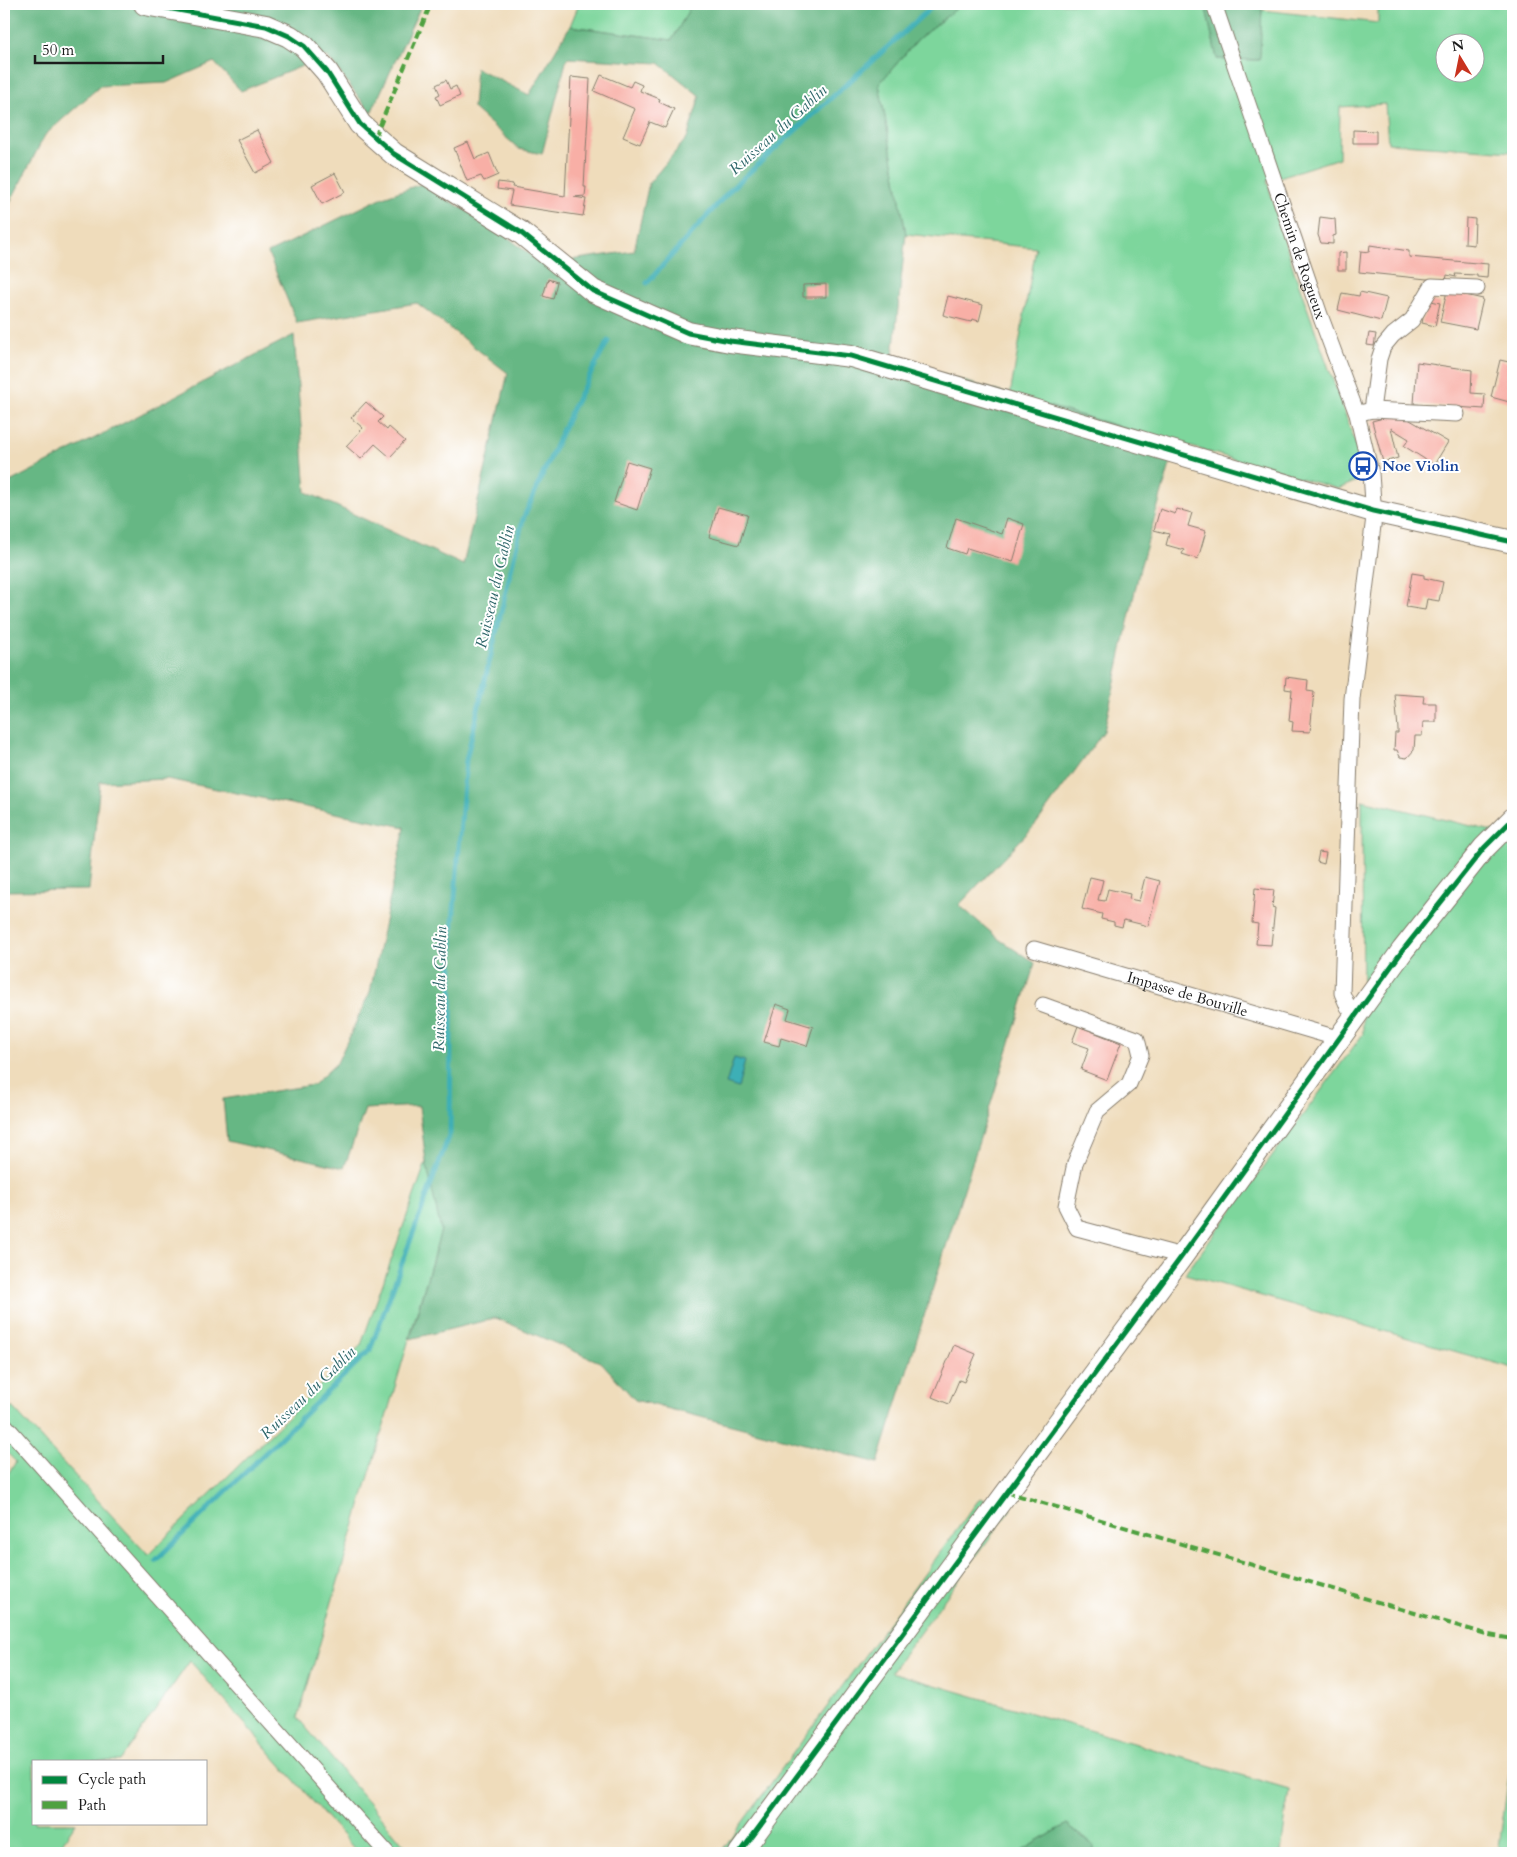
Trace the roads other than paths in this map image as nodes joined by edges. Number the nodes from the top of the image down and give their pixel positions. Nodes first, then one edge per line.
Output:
1 (145, 4) edge
2 (1214, 4) edge
3 (1478, 288) dead end
4 (1365, 412) junction
5 (1457, 414) dead end
6 (1373, 511) junction
7 (1513, 542) edge
8 (1513, 819) edge
9 (1034, 949) dead end
10 (1043, 1005) dead end
11 (1357, 1015) junction
12 (1340, 1038) junction
13 (1182, 1256) junction
14 (4, 1424) edge
15 (387, 1853) edge
16 (740, 1853) edge

1 - 6 street
2 - 4 street, Chemin de Rogueux
3 - 4 street
4 - 5 street
4 - 6 street, Chemin de Rogueux
6 - 7 street
6 - 11 street, Chemin de Rogueux
8 - 11 street
9 - 12 street, Impasse de Bouville
10 - 13 street
11 - 12 street
12 - 13 street
13 - 16 street
14 - 15 street

